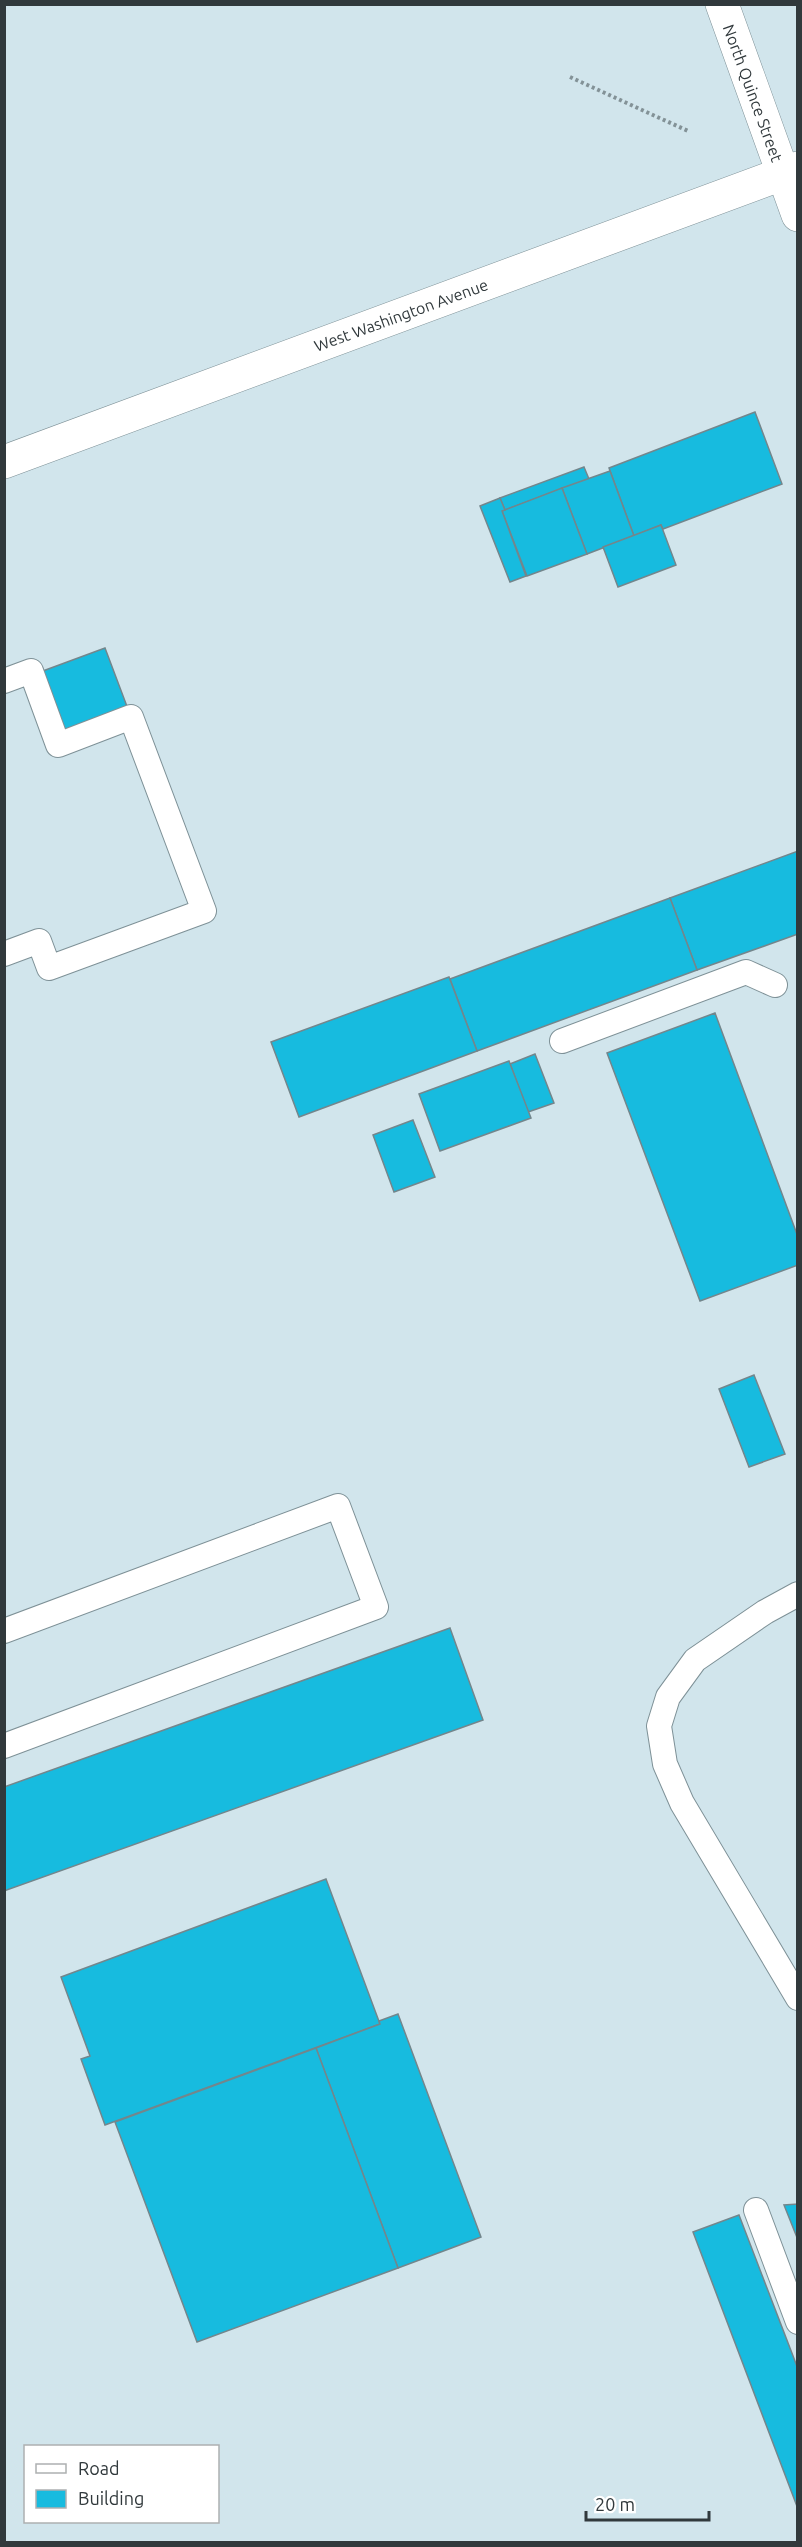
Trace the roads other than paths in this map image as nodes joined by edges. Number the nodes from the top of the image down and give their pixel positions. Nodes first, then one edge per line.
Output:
1 (722, 4) edge
2 (790, 171) edge
3 (798, 215) edge
4 (4, 462) edge
5 (4, 681) edge
6 (4, 954) edge
7 (775, 986) dead end
8 (562, 1041) dead end
9 (798, 1594) edge
10 (4, 1631) edge
11 (4, 1746) edge
12 (798, 1998) edge
13 (756, 2210) dead end
14 (795, 2309) edge

1 - 2 main road, North Quince Street
2 - 3 main road, North Quince Street
2 - 4 main road, West Washington Avenue
5 - 6 lane
7 - 8 lane
9 - 12 lane
10 - 11 lane
13 - 14 lane

